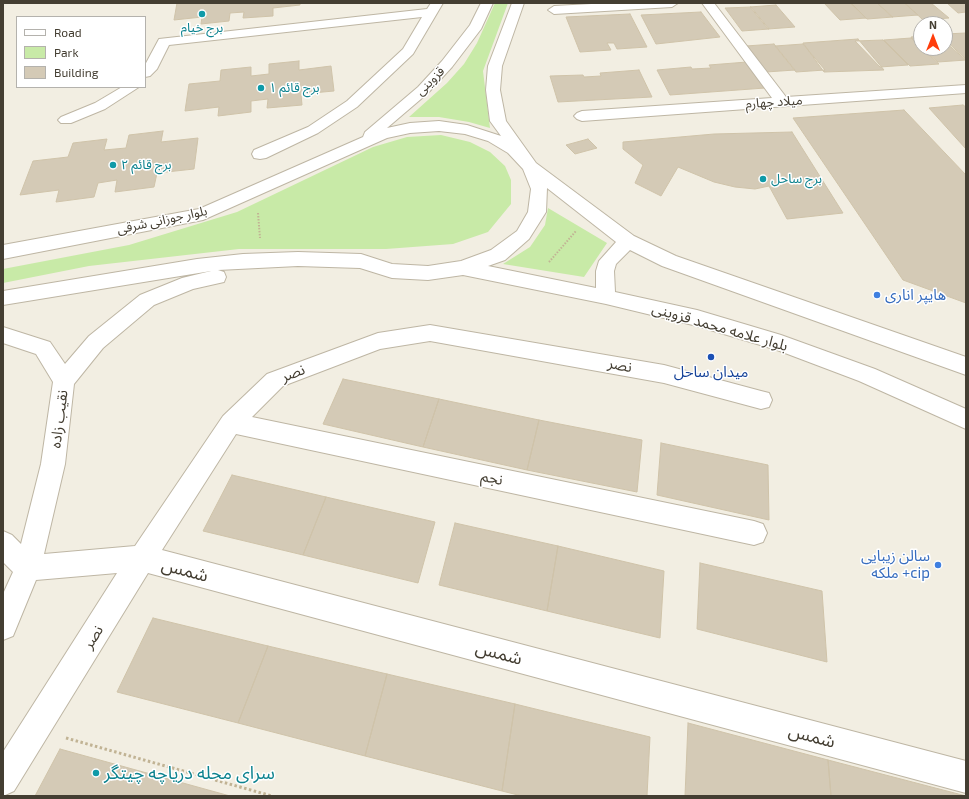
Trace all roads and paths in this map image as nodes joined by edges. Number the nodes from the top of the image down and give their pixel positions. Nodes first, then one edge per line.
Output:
1 (487, 3) edge
2 (518, 3) edge
3 (672, 3) edge
4 (708, 3) edge
5 (435, 7) edge
6 (554, 10) dead end
7 (146, 72) edge
8 (130, 88) edge
9 (966, 89) edge
10 (781, 102) junction
11 (582, 116) dead end
12 (66, 120) dead end
13 (357, 146) junction
14 (260, 154) dead end
15 (530, 167) junction
16 (598, 219) junction
17 (628, 241) junction
18 (3, 252) edge
19 (298, 259) junction
20 (463, 268) junction
21 (531, 282) junction
22 (606, 297) junction
23 (3, 298) edge
24 (3, 336) edge
25 (966, 366) edge
26 (64, 381) junction
27 (761, 400) dead end
28 (965, 419) edge
29 (231, 423) junction
30 (754, 533) dead end
31 (3, 544) edge
32 (142, 558) junction
33 (28, 568) junction
34 (3, 626) edge
35 (35, 729) junction
36 (966, 778) edge
37 (3, 780) edge
38 (272, 796) edge

1 - 13 street, قزوینی
2 - 15 street
3 - 6 street
4 - 10 street
5 - 7 street
5 - 14 street
8 - 12 street
9 - 10 street, میلاد چهارم
10 - 11 street, میلاد چهارم
13 - 15 street
13 - 18 street, بلوار جوزانی شرقی
15 - 16 street
15 - 20 street
16 - 17 street
16 - 21 path
17 - 22 street
17 - 25 street
19 - 20 street
19 - 23 street
19 - 26 street, نقیب زاده
20 - 21 street, بلوار علامه محمد قزوینی
21 - 22 street, بلوار علامه محمد قزوینی
22 - 28 street, بلوار علامه محمد قزوینی
24 - 26 street
26 - 33 street, نقیب زاده
27 - 29 street, نصر
29 - 30 street, نجم
29 - 32 street, نصر
31 - 33 street
32 - 33 street, شمس
32 - 35 street, نصر
32 - 36 street, شمس
33 - 34 street, نقیب زاده
35 - 37 street, نصر
35 - 38 path

